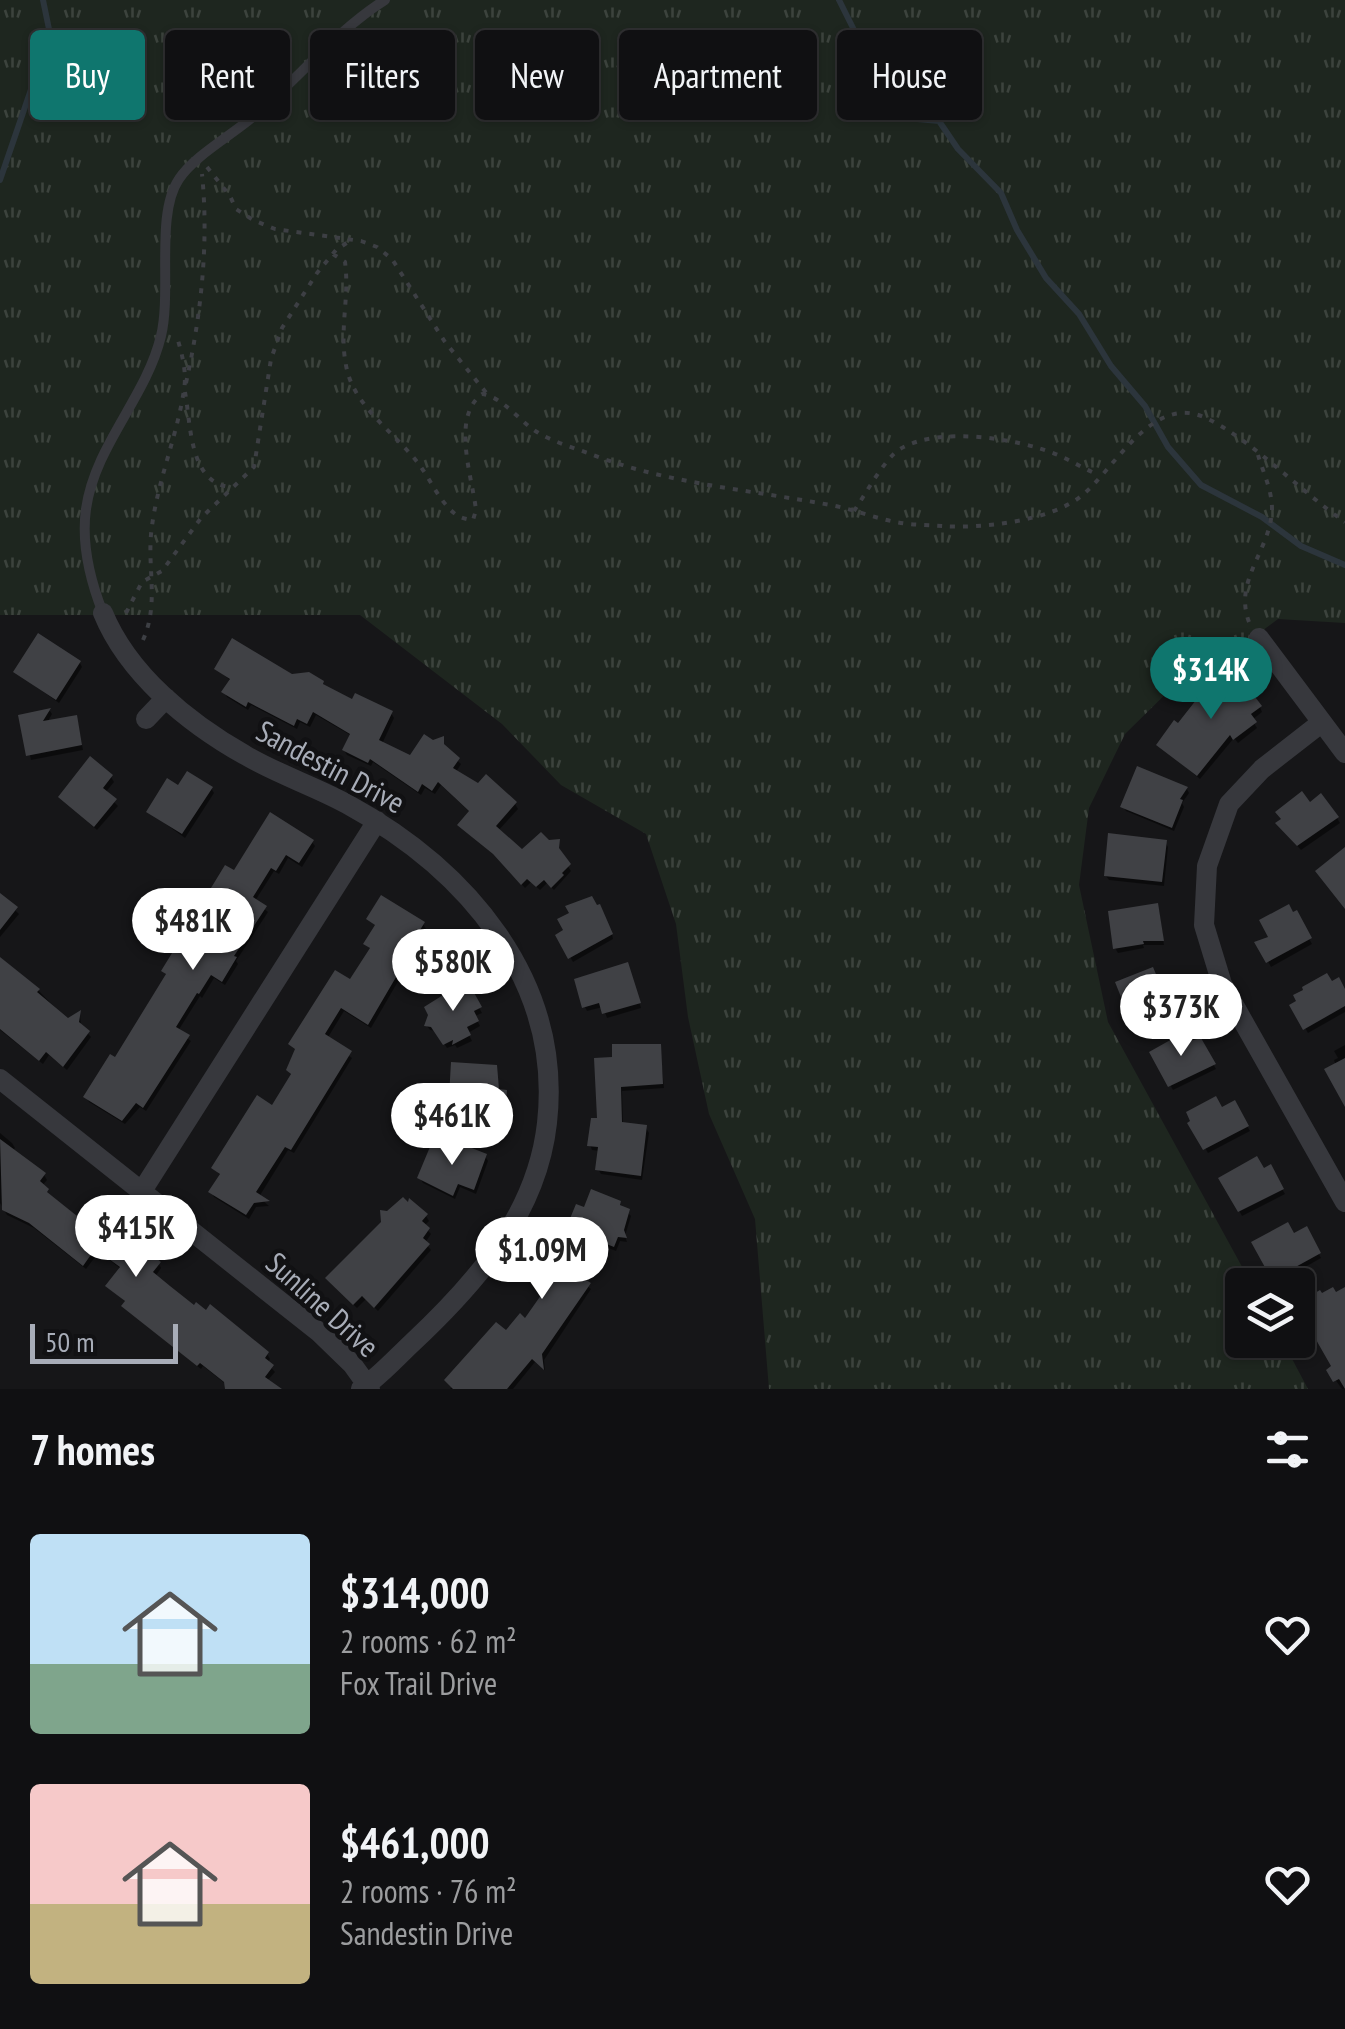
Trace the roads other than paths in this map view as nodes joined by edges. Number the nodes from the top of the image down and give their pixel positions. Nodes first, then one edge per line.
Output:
1 (384, 0) edge
2 (103, 613) joint
3 (1260, 638) road end
4 (166, 698) junction
5 (146, 719) dead end
6 (1321, 723) junction
7 (1345, 753) edge
8 (377, 821) junction
9 (0, 1079) edge
10 (142, 1191) junction
11 (1345, 1202) edge
12 (366, 1388) edge

1 - 2 lane
2 - 4 street, Sandestin Drive
3 - 6 street
4 - 5 street
4 - 8 street, Sandestin Drive
6 - 7 street
6 - 11 street
8 - 10 street
8 - 12 street, Sandestin Drive
9 - 10 street, Sunline Drive
10 - 12 street, Sunline Drive

